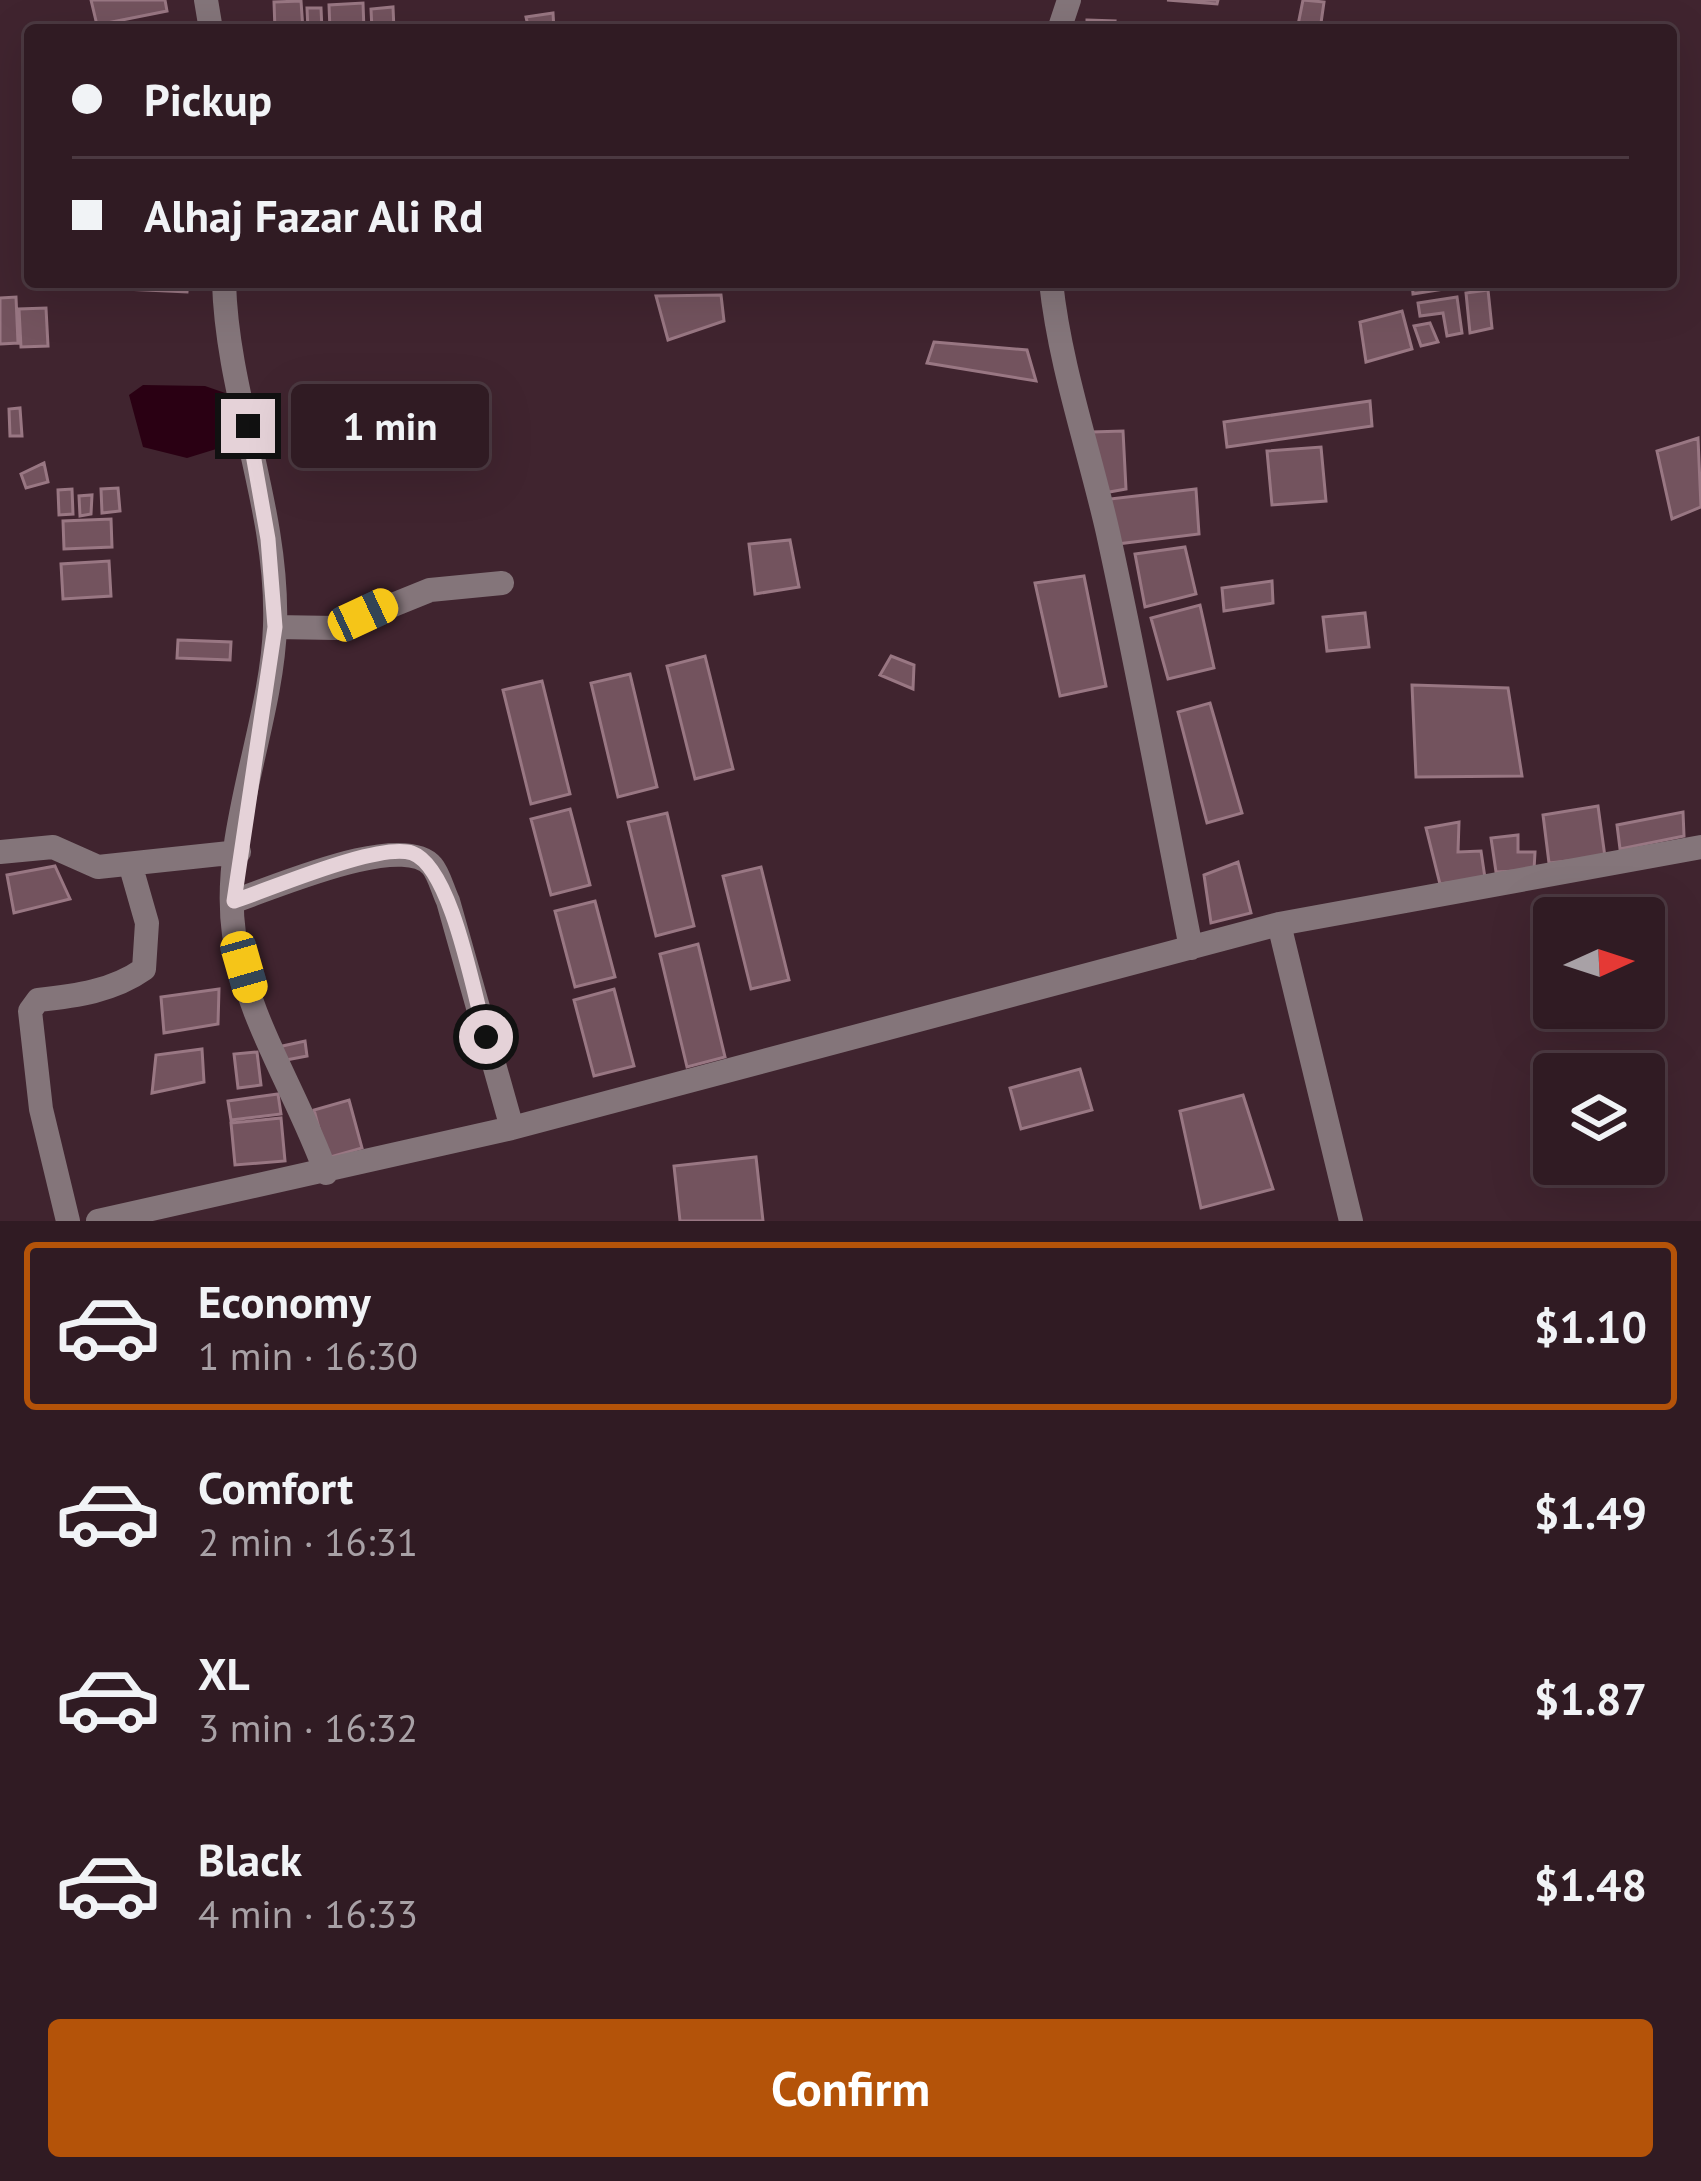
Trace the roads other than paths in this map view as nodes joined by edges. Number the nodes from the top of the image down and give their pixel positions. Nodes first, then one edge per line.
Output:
1 (225, 288) edge
2 (1052, 288) edge
3 (502, 584) dead end
4 (275, 627) junction
5 (1701, 848) edge
6 (239, 851) junction
7 (0, 852) edge
8 (131, 867) junction
9 (234, 901) junction
10 (1279, 924) junction
11 (1191, 948) junction
12 (512, 1128) junction
13 (326, 1173) junction
14 (68, 1221) edge
15 (98, 1221) edge
16 (1351, 1221) edge

1 - 4 street
2 - 11 street
3 - 4 street
4 - 6 street
5 - 10 street
6 - 8 street
6 - 9 street
7 - 8 street
8 - 14 street
9 - 12 street
9 - 13 street
10 - 11 street
10 - 16 street
11 - 12 street
12 - 13 street
13 - 15 street

